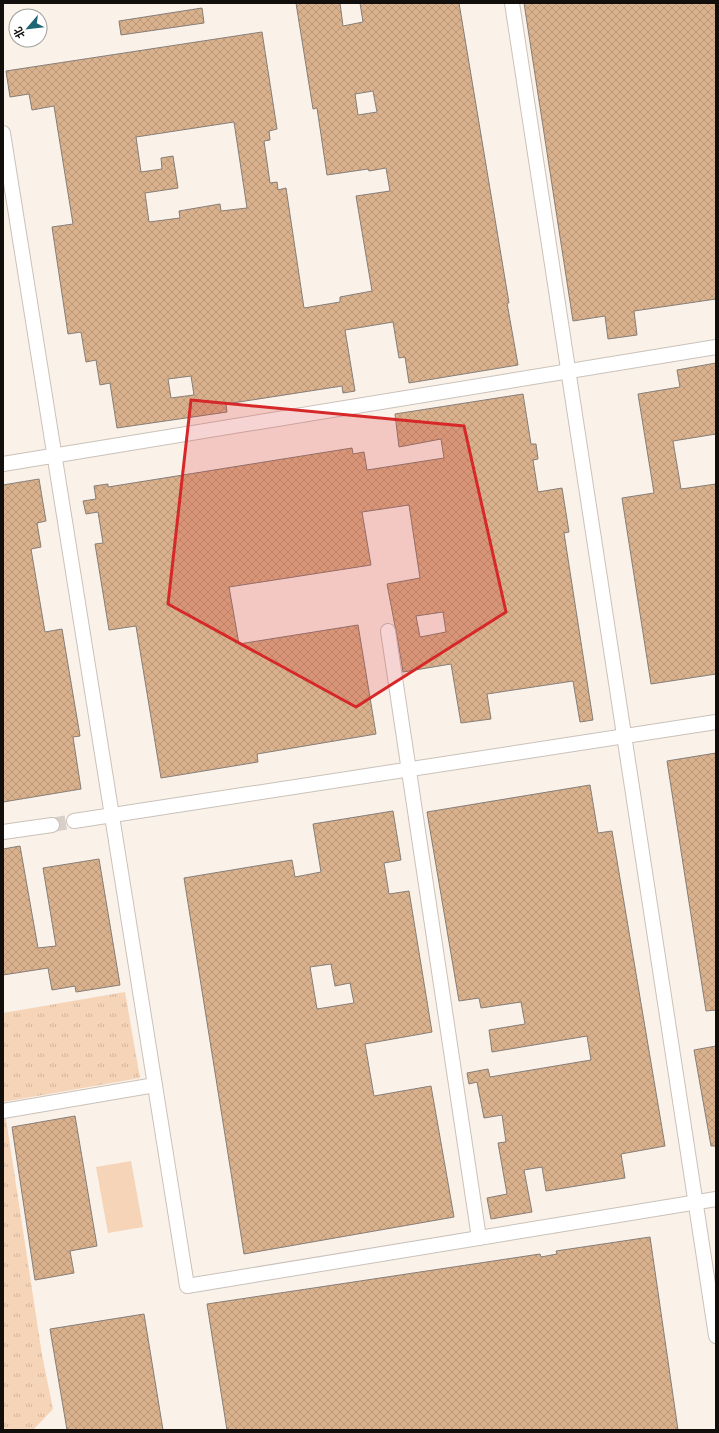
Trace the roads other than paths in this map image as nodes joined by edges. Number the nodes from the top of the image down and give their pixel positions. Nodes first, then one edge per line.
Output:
1 (512, 3) edge
2 (3, 133) edge
3 (716, 347) edge
4 (568, 371) junction
5 (54, 456) junction
6 (3, 464) edge
7 (388, 631) dead end
8 (716, 722) edge
9 (624, 736) junction
10 (409, 770) junction
11 (112, 815) junction
12 (74, 822) tunnel mouth
13 (52, 825) tunnel mouth
14 (3, 832) edge
15 (155, 1085) junction
16 (3, 1111) edge
17 (716, 1199) edge
18 (696, 1203) junction
19 (479, 1238) junction
20 (716, 1336) edge

1 - 4 lane
2 - 5 lane
3 - 4 lane
4 - 5 lane
4 - 9 lane
5 - 6 lane
5 - 11 lane
7 - 10 lane
8 - 9 lane
9 - 10 lane
9 - 18 lane
10 - 11 lane
10 - 19 lane
11 - 12 lane
11 - 15 lane
13 - 14 lane
15 - 16 lane
15 - 19 lane
17 - 18 lane
18 - 19 lane
18 - 20 lane

